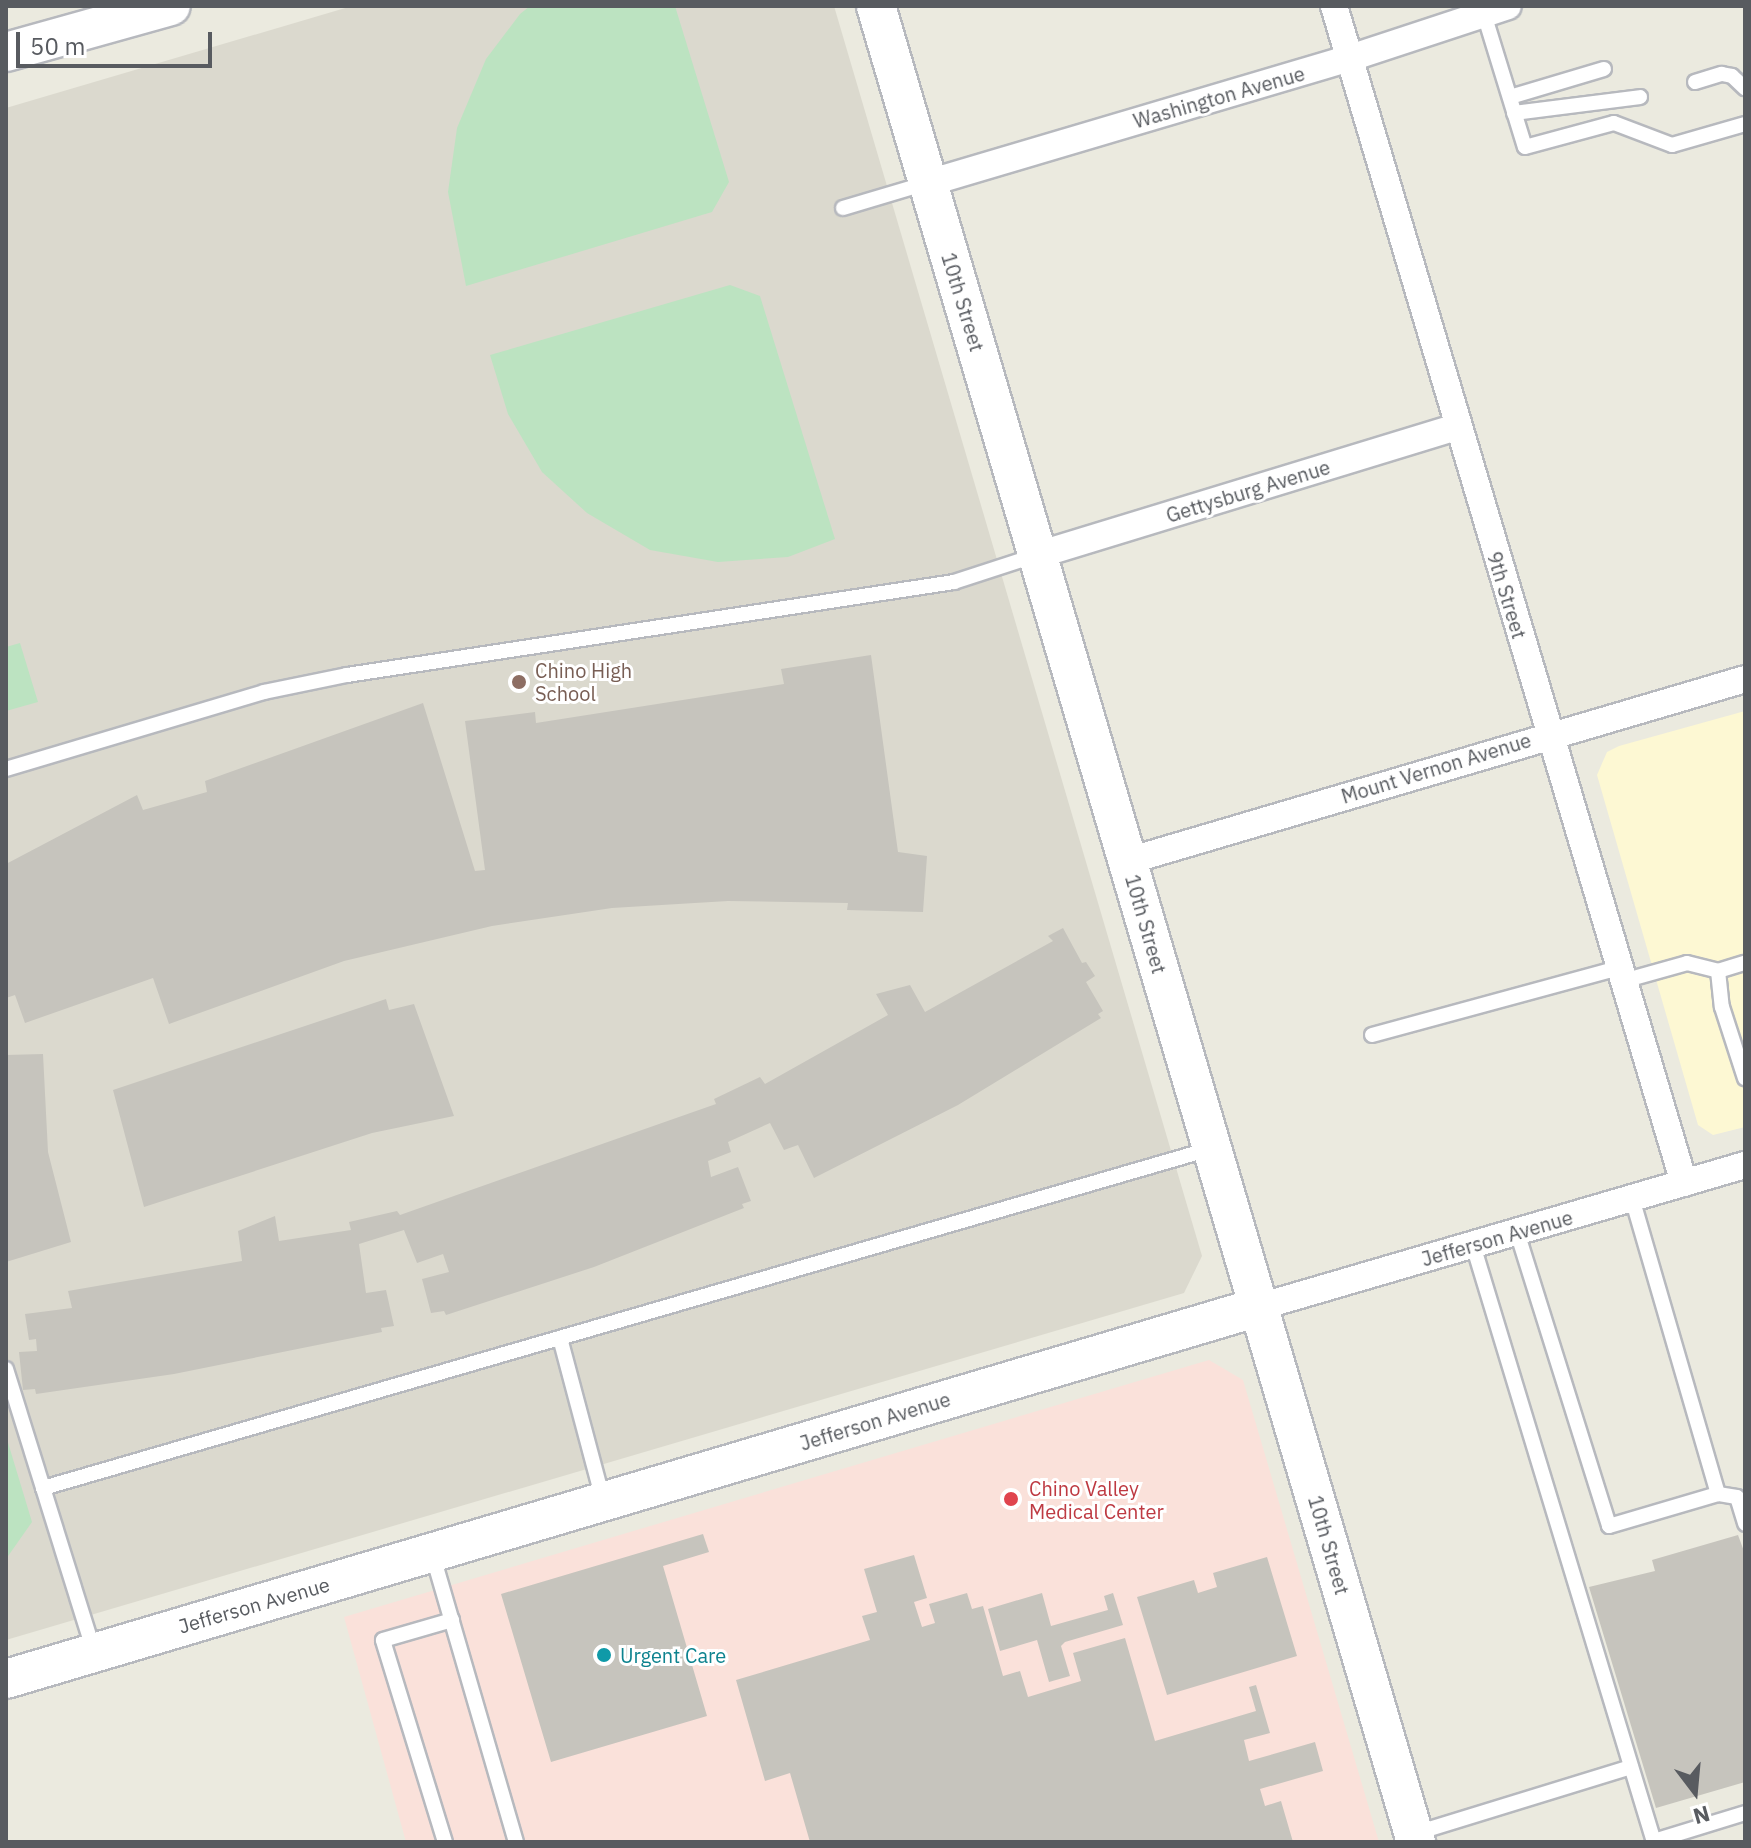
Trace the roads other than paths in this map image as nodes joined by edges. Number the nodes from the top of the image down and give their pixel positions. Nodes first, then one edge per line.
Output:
1 (171, 6) edge
2 (876, 6) edge
3 (1334, 6) edge
4 (1496, 10) edge
5 (6, 52) edge
6 (1350, 58) junction
7 (1604, 69) dead end
8 (1695, 82) dead end
9 (1745, 88) edge
10 (1510, 97) junction
11 (1640, 97) dead end
12 (1514, 113) junction
13 (1745, 124) edge
14 (928, 183) junction
15 (843, 208) dead end
16 (1457, 427) junction
17 (1038, 555) junction
18 (1745, 679) edge
19 (1548, 735) junction
20 (6, 769) edge
21 (1128, 861) junction
22 (1745, 963) edge
23 (1718, 971) junction
24 (1621, 975) junction
25 (1372, 1035) dead end
26 (1745, 1078) edge
27 (1212, 1148) junction
28 (1745, 1165) edge
29 (1684, 1183) junction
30 (1632, 1198) junction
31 (1517, 1232) junction
32 (1473, 1245) junction
33 (1259, 1307) junction
34 (560, 1338) junction
35 (6, 1369) edge
36 (43, 1488) junction
37 (1718, 1494) junction
38 (603, 1502) junction
39 (1745, 1524) edge
40 (432, 1553) junction
41 (452, 1620) junction
42 (94, 1653) junction
43 (6, 1679) edge
44 (1631, 1767) junction
45 (1745, 1813) edge
46 (1414, 1838) edge
47 (445, 1842) edge
48 (516, 1842) edge
49 (1654, 1842) edge

1 - 5 street
2 - 14 street, 10th Street
3 - 6 street, 9th Street
4 - 6 street, Washington Avenue
4 - 10 lane
6 - 14 street, Washington Avenue
6 - 16 street, 9th Street
7 - 10 lane
8 - 9 lane
10 - 12 lane
11 - 12 lane
12 - 13 lane
14 - 15 lane
14 - 17 street, 10th Street
16 - 17 street, Gettysburg Avenue
16 - 19 street, 9th Street
17 - 20 lane
17 - 21 street, 10th Street
18 - 19 street, Mount Vernon Avenue
19 - 21 street, Mount Vernon Avenue
19 - 24 street, 9th Street
21 - 27 street, 10th Street
22 - 23 lane
23 - 24 lane
23 - 26 lane
24 - 25 lane
24 - 29 street, 9th Street
27 - 33 street, 10th Street
27 - 34 lane
28 - 29 street, Jefferson Avenue
29 - 30 street, Jefferson Avenue
30 - 31 street, Jefferson Avenue
30 - 37 lane
31 - 32 street, Jefferson Avenue
31 - 37 lane
32 - 33 street, Jefferson Avenue
32 - 44 lane
33 - 38 street, Jefferson Avenue
33 - 46 street, 10th Street
34 - 36 lane
34 - 38 lane
35 - 36 lane
36 - 42 lane
37 - 39 lane
38 - 40 street, Jefferson Avenue
40 - 41 lane
40 - 42 street, Jefferson Avenue
41 - 47 lane
41 - 48 lane
42 - 43 street, Jefferson Avenue
44 - 46 lane
44 - 49 lane
45 - 49 lane

